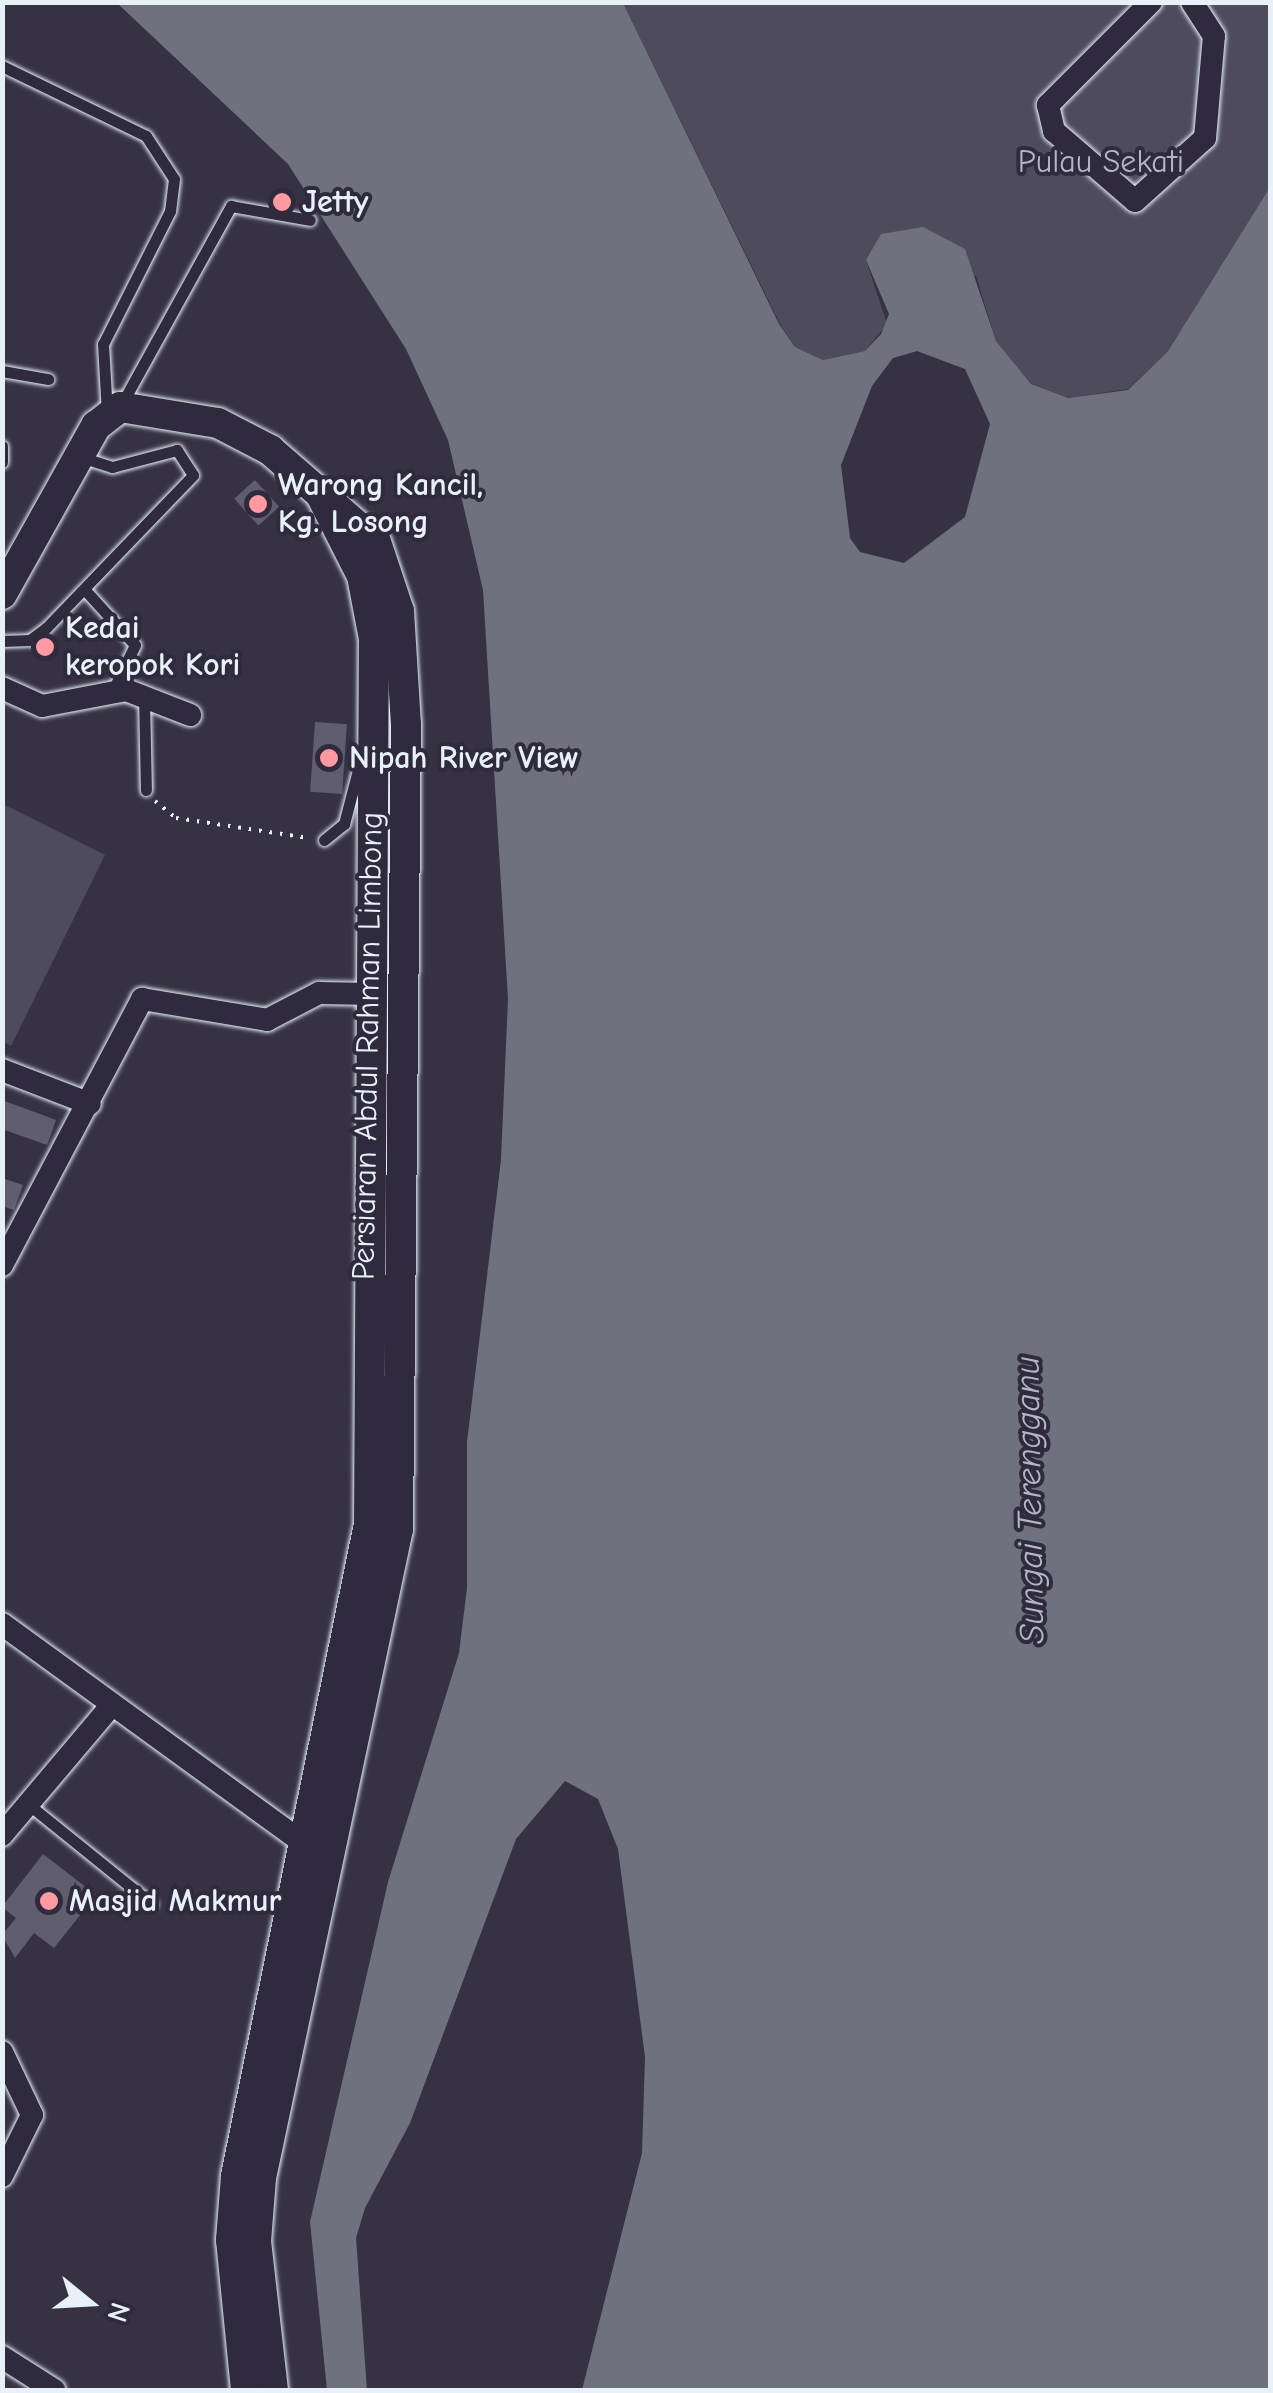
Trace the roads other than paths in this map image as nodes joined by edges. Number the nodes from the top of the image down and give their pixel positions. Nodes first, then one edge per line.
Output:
1 (1151, 2) edge
2 (1192, 2) edge
3 (2, 66) edge
4 (310, 220) dead end
5 (2, 370) edge
6 (48, 379) dead end
7 (114, 410) junction
8 (2, 446) edge
9 (79, 456) junction
10 (2, 462) edge
11 (322, 497) junction
12 (86, 590) junction
13 (2, 594) edge
14 (2, 640) edge
15 (2, 688) edge
16 (113, 690) junction
17 (144, 697) junction
18 (190, 715) dead end
19 (377, 760) junction
20 (146, 790) road end
21 (324, 840) road end
22 (371, 994) junction
23 (2, 1070) edge
24 (90, 1104) junction
25 (2, 1265) edge
26 (2, 1624) edge
27 (111, 1706) junction
28 (28, 1804) junction
29 (2, 1835) edge
30 (319, 1852) junction
31 (152, 1904) dead end
32 (2, 2052) edge
33 (2, 2176) edge
34 (2, 2356) edge
35 (54, 2390) edge
36 (246, 2390) edge
37 (273, 2390) edge

1 - 2 street
3 - 7 lane
4 - 7 lane
5 - 6 lane
7 - 9 street
7 - 11 street
8 - 10 lane
9 - 12 lane
9 - 13 street
11 - 19 street, Persiaran Abdul Rahman Limbong
11 - 30 street, Persiaran Abdul Rahman Limbong
12 - 14 lane
12 - 16 lane
15 - 16 street
16 - 17 street
17 - 18 street
17 - 20 lane
19 - 21 lane
19 - 22 street, Persiaran Abdul Rahman Limbong
22 - 24 street
22 - 30 street, Persiaran Abdul Rahman Limbong
23 - 24 street
24 - 25 street
26 - 27 street
27 - 28 street
27 - 30 street
28 - 29 street
28 - 31 lane
30 - 36 street, Persiaran Abdul Rahman Limbong
30 - 37 street, Persiaran Abdul Rahman Limbong
32 - 33 street
34 - 35 street

